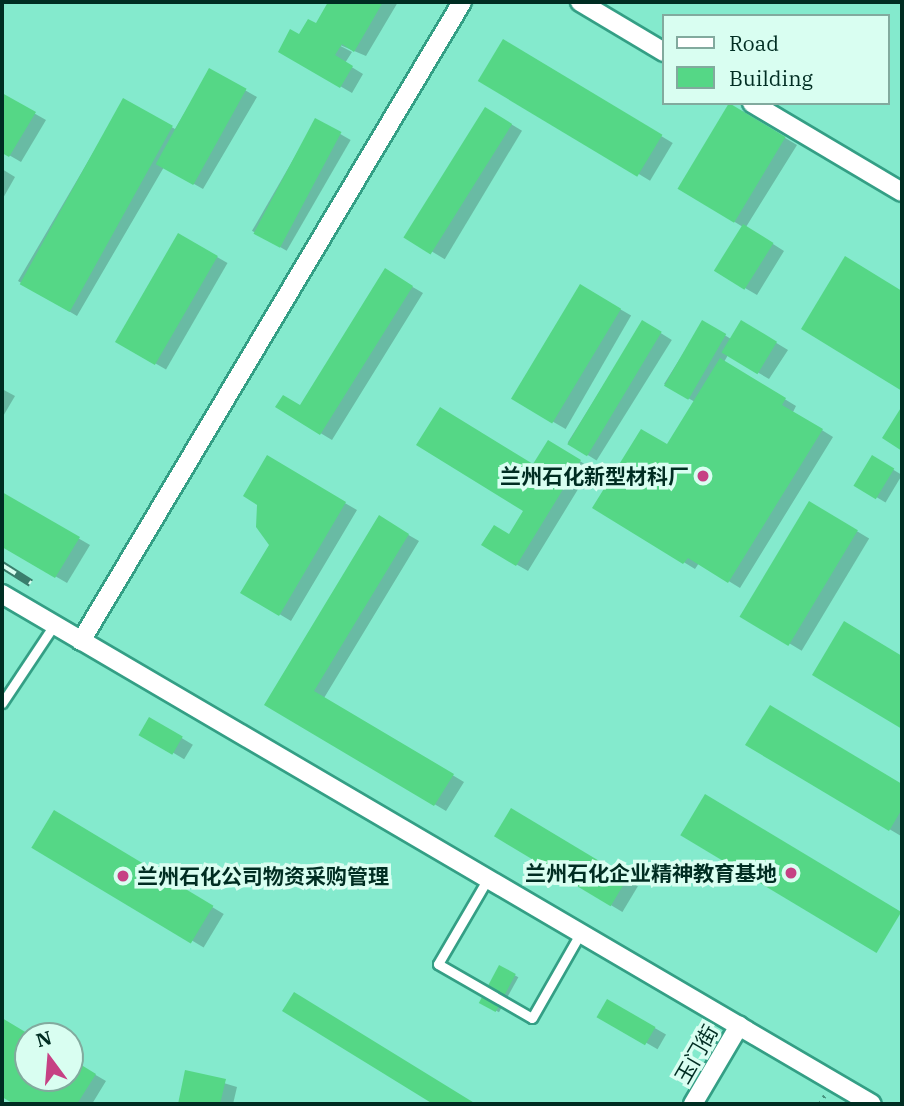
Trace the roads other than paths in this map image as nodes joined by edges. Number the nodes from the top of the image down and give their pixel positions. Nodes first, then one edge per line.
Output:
1 (462, 2) edge
2 (580, 2) edge
3 (662, 51) edge
4 (755, 105) edge
5 (902, 192) edge
6 (2, 594) edge
7 (54, 625) junction
8 (81, 641) junction
9 (2, 703) edge
10 (487, 880) junction
11 (580, 934) junction
12 (739, 1026) junction
13 (693, 1104) edge
14 (872, 1104) edge

1 - 8 street
2 - 3 street
4 - 5 street
6 - 7 street
7 - 8 street
7 - 9 lane
8 - 10 street
10 - 11 street
10 - 11 lane
11 - 12 street
12 - 13 street, 玉门街
12 - 14 street

